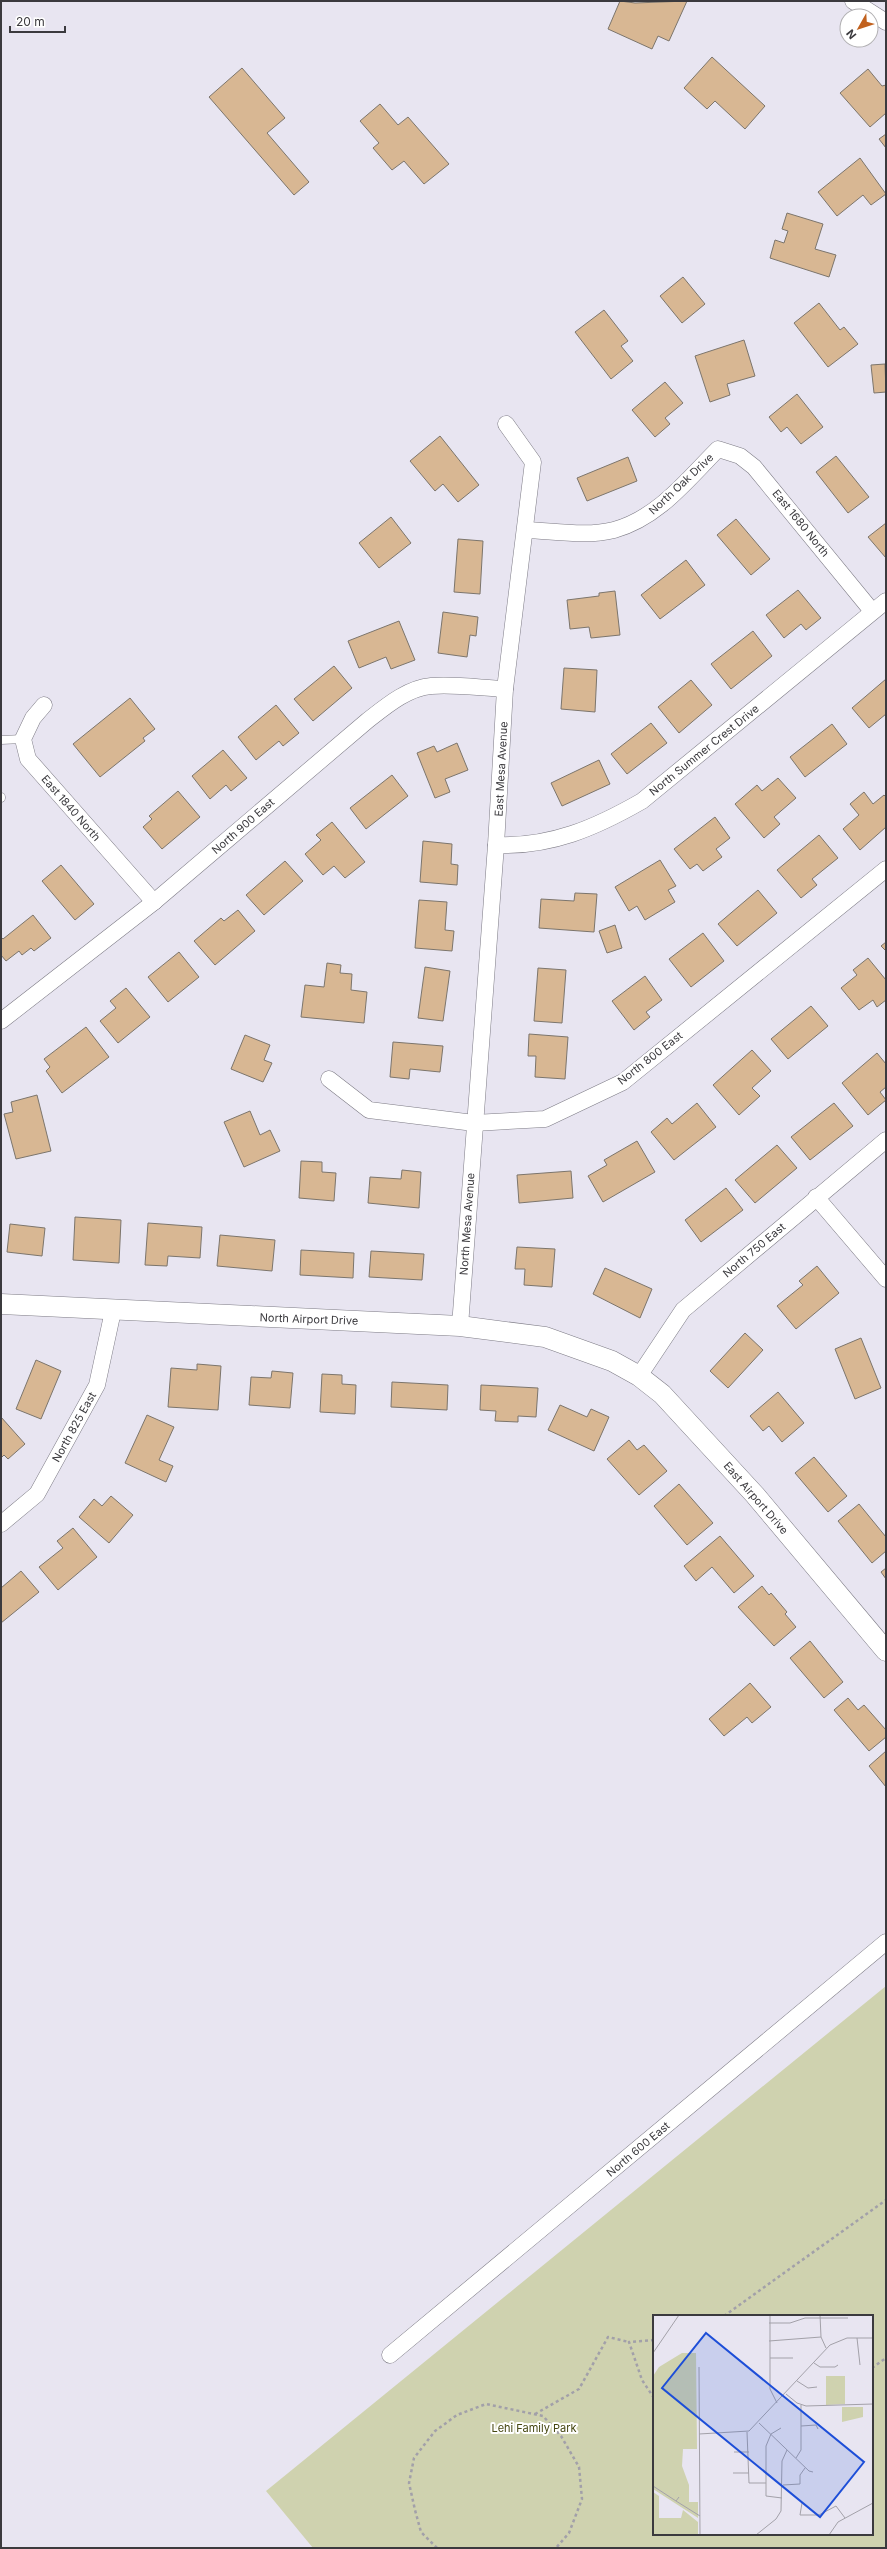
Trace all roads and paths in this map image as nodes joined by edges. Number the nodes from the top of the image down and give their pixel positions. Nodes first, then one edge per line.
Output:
1 (853, 1) edge
2 (886, 22) edge
3 (506, 424) dead end
4 (718, 449) joint
5 (526, 530) junction
6 (886, 601) edge
7 (872, 612) junction
8 (505, 689) junction
9 (44, 705) dead end
10 (23, 739) junction
11 (1, 740) edge
12 (496, 845) junction
13 (886, 869) edge
14 (154, 902) junction
15 (1, 1021) edge
16 (329, 1080) dead end
17 (474, 1123) junction
18 (886, 1140) edge
19 (816, 1197) junction
20 (886, 1279) edge
21 (1, 1304) edge
22 (113, 1310) junction
23 (460, 1326) junction
24 (612, 1361) joint
25 (639, 1376) junction
26 (1, 1524) edge
27 (886, 1650) edge
28 (886, 1942) edge
29 (886, 2200) edge
30 (725, 2315) edge
31 (653, 2340) edge
32 (628, 2342) junction
33 (390, 2355) dead end
34 (886, 2358) edge
35 (873, 2367) edge
36 (653, 2396) edge
37 (535, 2414) junction
38 (437, 2548) edge
39 (556, 2548) edge

1 - 2 street
3 - 5 street, East Mesa Avenue
4 - 5 street, North Oak Drive
4 - 7 street, East 1680 North
5 - 8 street, East Mesa Avenue
6 - 7 street, North Summer Crest Drive
7 - 12 street, North Summer Crest Drive
8 - 12 street, East Mesa Avenue
8 - 14 street, North 900 East
9 - 10 street
10 - 11 lane
10 - 14 street, East 1840 North
12 - 17 street, East Mesa Avenue
13 - 17 street, North 800 East
14 - 15 street, North 900 East
16 - 17 street, North 800 East
17 - 23 street, North Mesa Avenue
18 - 19 street, North 750 East
19 - 20 street
19 - 25 street, North 750 East
21 - 22 street, North Airport Drive
22 - 23 street, North Airport Drive
22 - 26 street, North 825 East
23 - 24 street, North Airport Drive
24 - 25 street, East Airport Drive
25 - 27 street, East Airport Drive
28 - 33 street, North 600 East
29 - 30 path
31 - 32 path
32 - 36 path
32 - 37 path
34 - 35 path
37 - 38 path
37 - 39 path

